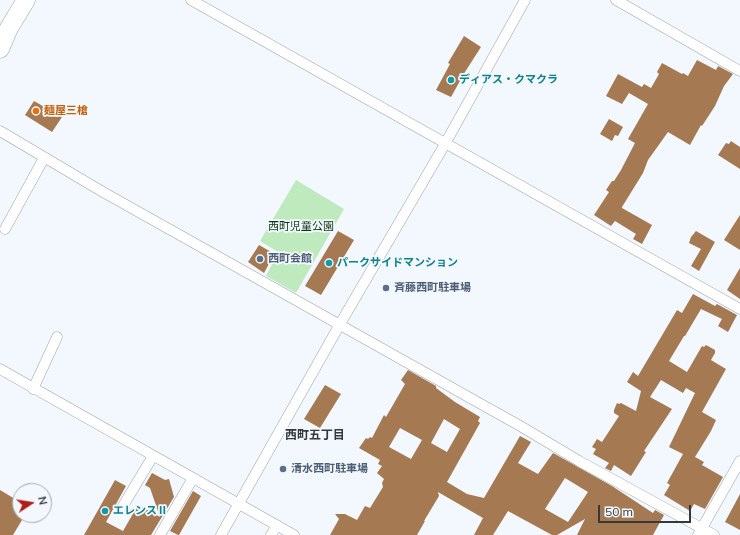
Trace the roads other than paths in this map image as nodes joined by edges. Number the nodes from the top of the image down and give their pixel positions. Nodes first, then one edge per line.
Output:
1 (26, 0) edge
2 (191, 0) edge
3 (525, 0) edge
4 (616, 0) edge
5 (0, 49) edge
6 (740, 71) edge
7 (0, 131) edge
8 (445, 144) junction
9 (44, 158) junction
10 (5, 229) dead end
11 (740, 309) edge
12 (340, 324) junction
13 (57, 337) dead end
14 (0, 369) edge
15 (33, 389) junction
16 (154, 456) junction
17 (740, 461) edge
18 (193, 478) junction
19 (238, 504) junction
20 (123, 506) dead end
21 (277, 525) junction
22 (700, 532) edge
23 (160, 535) edge
24 (221, 535) edge
25 (271, 535) edge
26 (294, 535) edge
27 (714, 535) edge

1 - 5 highway
2 - 8 street
3 - 8 street
4 - 6 street
7 - 9 street
8 - 11 street
8 - 12 street
9 - 10 street
9 - 12 street
12 - 19 street
12 - 22 street
13 - 15 street
14 - 15 street
15 - 16 street
16 - 18 street
16 - 20 street
17 - 22 street
18 - 19 street
18 - 23 street
19 - 21 street
19 - 24 street
21 - 25 street
21 - 26 street
22 - 27 street

